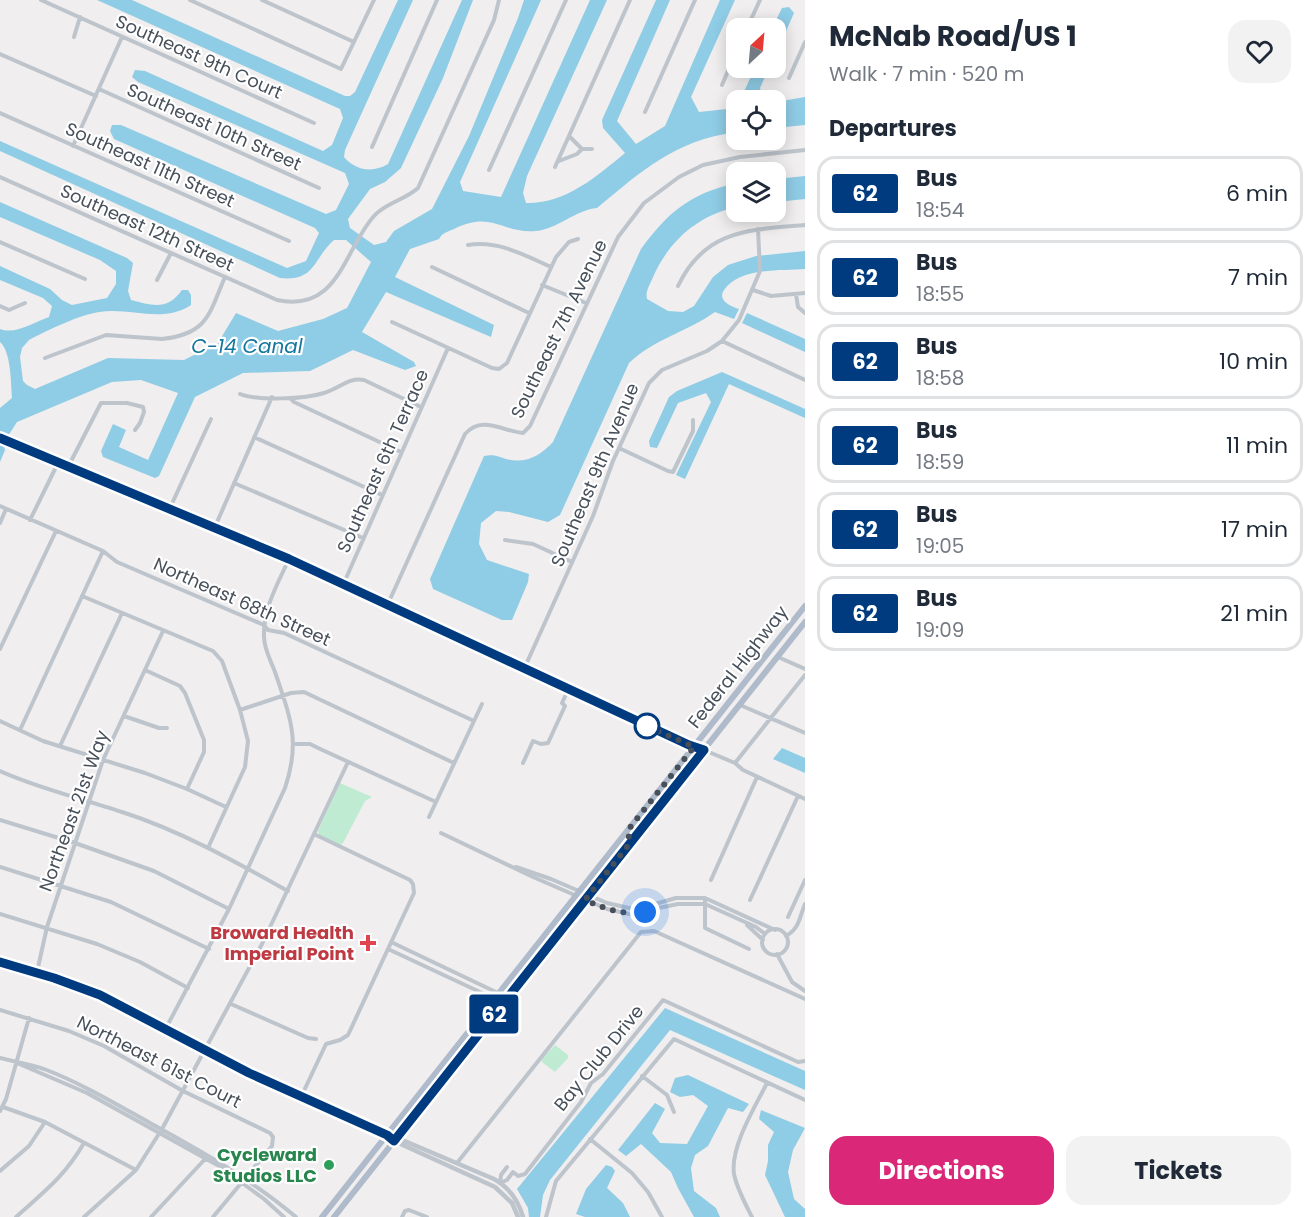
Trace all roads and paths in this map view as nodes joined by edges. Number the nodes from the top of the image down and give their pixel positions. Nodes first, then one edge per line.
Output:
1 (41, 0) edge
2 (190, 0) edge
3 (262, 0) edge
4 (374, 0) edge
5 (437, 0) edge
6 (499, 0) edge
7 (566, 0) edge
8 (630, 0) edge
9 (695, 0) edge
10 (760, 0) edge
11 (196, 1) edge
12 (80, 17) junction
13 (752, 18) edge
14 (74, 37) dead end
15 (122, 37) junction
16 (354, 42) junction
17 (805, 42) edge
18 (0, 54) edge
19 (726, 76) edge
20 (789, 78) dead end
21 (722, 85) dead end
22 (99, 89) junction
23 (96, 96) junction
24 (645, 112) dead end
25 (0, 113) edge
26 (314, 123) dead end
27 (570, 137) junction
28 (73, 146) junction
29 (372, 147) dead end
30 (582, 149) junction
31 (592, 149) dead end
32 (805, 150) edge
33 (558, 161) junction
34 (555, 167) dead end
35 (489, 170) dead end
36 (0, 177) edge
37 (319, 189) dead end
38 (805, 225) edge
39 (759, 230) junction
40 (578, 239) dead end
41 (289, 241) dead end
42 (0, 242) edge
43 (468, 245) dead end
44 (171, 253) junction
45 (432, 267) dead end
46 (550, 267) junction
47 (225, 277) junction
48 (85, 279) dead end
49 (157, 280) dead end
50 (543, 285) junction
51 (678, 286) dead end
52 (753, 290) junction
53 (805, 293) edge
54 (796, 294) junction
55 (25, 303) dead end
56 (586, 303) junction
57 (0, 306) edge
58 (529, 313) junction
59 (805, 313) edge
60 (392, 322) dead end
61 (722, 341) junction
62 (448, 348) junction
63 (45, 358) dead end
64 (805, 380) edge
65 (240, 394) dead end
66 (272, 397) junction
67 (290, 398) junction
68 (422, 406) junction
69 (211, 419) dead end
70 (693, 420) dead end
71 (135, 430) dead end
72 (254, 437) junction
73 (0, 438) edge
74 (619, 448) junction
75 (401, 452) junction
76 (57, 463) junction
77 (69, 467) junction
78 (234, 483) junction
79 (382, 495) junction
80 (0, 506) edge
81 (6, 509) junction
82 (170, 510) junction
83 (30, 520) junction
84 (0, 523) edge
85 (214, 530) junction
86 (56, 531) junction
87 (363, 538) junction
88 (505, 540) dead end
89 (103, 551) junction
90 (289, 559) junction
91 (572, 562) junction
92 (343, 585) junction
93 (82, 596) junction
94 (387, 606) junction
95 (805, 606) edge
96 (122, 613) junction
97 (805, 622) edge
98 (264, 625) junction
99 (163, 631) junction
100 (780, 638) junction
101 (0, 649) edge
102 (771, 649) junction
103 (778, 657) junction
104 (524, 669) junction
105 (768, 669) junction
106 (805, 669) edge
107 (145, 670) junction
108 (805, 675) edge
109 (568, 690) junction
110 (283, 697) junction
111 (482, 704) dead end
112 (740, 704) junction
113 (240, 710) junction
114 (124, 716) junction
115 (770, 719) junction
116 (474, 721) junction
117 (0, 722) edge
118 (167, 728) dead end
119 (20, 730) junction
120 (805, 733) edge
121 (294, 744) junction
122 (60, 746) junction
123 (694, 747) junction
124 (704, 750) junction
125 (103, 760) junction
126 (348, 762) junction
127 (523, 762) dead end
128 (454, 763) junction
129 (735, 764) junction
130 (0, 771) edge
131 (757, 777) junction
132 (187, 789) junction
133 (798, 796) junction
134 (805, 799) edge
135 (88, 802) junction
136 (436, 802) junction
137 (226, 807) junction
138 (429, 817) dead end
139 (639, 817) junction
140 (0, 820) edge
141 (628, 830) junction
142 (441, 833) dead end
143 (314, 834) junction
144 (637, 834) junction
145 (75, 843) junction
146 (627, 847) junction
147 (208, 848) junction
148 (0, 867) edge
149 (248, 869) junction
150 (711, 880) dead end
151 (805, 880) edge
152 (61, 886) junction
153 (288, 891) junction
154 (578, 893) junction
155 (587, 897) junction
156 (705, 898) junction
157 (750, 900) dead end
158 (705, 904) junction
159 (805, 904) edge
160 (229, 909) junction
161 (0, 914) edge
162 (788, 917) dead end
163 (742, 921) junction
164 (756, 921) junction
165 (754, 926) junction
166 (48, 927) junction
167 (775, 930) junction
168 (786, 936) junction
169 (764, 937) junction
170 (391, 942) junction
171 (209, 949) junction
172 (388, 949) junction
173 (749, 949) dead end
174 (777, 954) junction
175 (0, 962) edge
176 (37, 972) junction
177 (188, 988) junction
178 (805, 991) edge
179 (499, 993) junction
180 (805, 999) edge
181 (505, 1001) junction
182 (231, 1004) junction
183 (0, 1010) edge
184 (498, 1010) junction
185 (29, 1018) junction
186 (166, 1028) junction
187 (316, 1039) dead end
188 (205, 1050) junction
189 (450, 1055) junction
190 (0, 1058) edge
191 (805, 1061) edge
192 (16, 1063) junction
193 (450, 1070) junction
194 (642, 1076) junction
195 (766, 1083) junction
196 (183, 1091) junction
197 (301, 1097) junction
198 (805, 1100) edge
199 (2, 1109) edge
200 (674, 1112) dead end
201 (45, 1122) junction
202 (160, 1131) junction
203 (387, 1135) junction
204 (396, 1139) junction
205 (590, 1139) junction
206 (84, 1143) junction
207 (207, 1157) junction
208 (457, 1163) junction
209 (507, 1167) dead end
210 (136, 1170) junction
211 (0, 1171) edge
212 (245, 1180) junction
213 (500, 1183) junction
214 (495, 1187) junction
215 (294, 1216) edge
216 (16, 1217) edge
217 (84, 1217) edge
218 (151, 1217) edge
219 (213, 1217) edge
220 (284, 1217) edge
221 (322, 1217) edge
222 (334, 1217) edge
223 (402, 1217) edge
224 (427, 1217) edge
225 (518, 1217) edge
226 (523, 1217) edge
227 (546, 1217) edge
228 (662, 1217) edge
229 (752, 1217) edge

1 - 12 street, Southeast 9th Court
2 - 11 street
3 - 16 street
4 - 16 street
5 - 29 street
6 - 47 street, Southeast 12th Street
7 - 35 street
8 - 27 street
9 - 24 street
10 - 13 street
11 - 16 street
12 - 14 street
12 - 15 street, Southeast 9th Court
15 - 22 street
15 - 26 street, Southeast 9th Court
17 - 20 street
18 - 23 street
19 - 21 street
22 - 23 street
22 - 37 street, Southeast 10th Street
23 - 28 street
25 - 28 street, Southeast 11th Street
27 - 30 street
27 - 33 street
28 - 41 street, Southeast 11th Street
30 - 31 street
30 - 33 street
32 - 56 street, Southeast 7th Avenue
33 - 34 street
36 - 44 street, Southeast 12th Street
38 - 39 street
39 - 51 street
39 - 52 street, Southeast 9th Avenue
40 - 46 street
42 - 48 street
43 - 46 street
44 - 47 street, Southeast 12th Street
44 - 49 street
45 - 58 street
46 - 50 street
47 - 63 street
50 - 56 street
50 - 58 street
52 - 54 street
52 - 61 street, Southeast 9th Avenue
53 - 54 street
54 - 59 street
55 - 57 street
56 - 94 street, Southeast 7th Avenue
58 - 62 street
60 - 62 street
61 - 64 street
61 - 74 street, Southeast 9th Avenue
62 - 68 street, Southeast 6th Terrace
65 - 66 street
66 - 67 street
66 - 72 street
67 - 68 street
67 - 75 street
68 - 75 street, Southeast 6th Terrace
69 - 82 street
70 - 74 street
71 - 77 street
72 - 78 street
72 - 79 street
73 - 76 street
74 - 91 street, Southeast 9th Avenue
75 - 79 street, Southeast 6th Terrace
76 - 77 street
76 - 83 street
77 - 82 street
78 - 85 street
78 - 87 street
79 - 87 street, Southeast 6th Terrace
80 - 81 street, Northeast 68th Street
81 - 83 street, Northeast 68th Street
81 - 84 street
82 - 85 street
83 - 86 street, Northeast 68th Street
85 - 90 street
86 - 89 street, Northeast 68th Street
86 - 101 street
87 - 92 street, Southeast 6th Terrace
88 - 91 street
89 - 93 street
89 - 98 street, Northeast 68th Street
90 - 92 street
90 - 98 street
91 - 104 street, Southeast 9th Avenue
92 - 94 street
93 - 96 street
93 - 119 street
94 - 104 street
95 - 100 main road, Federal Highway
96 - 99 street
96 - 122 street
97 - 103 main road, Federal Highway
98 - 110 street
98 - 116 street, Northeast 68th Street
99 - 107 street, Northeast 21st Way
99 - 113 street
100 - 102 main road, Federal Highway
100 - 103 main road
102 - 105 main road
102 - 123 main road, Federal Highway
103 - 105 main road, Federal Highway
103 - 106 street
104 - 109 street
105 - 112 main road, Federal Highway
107 - 114 street, Northeast 21st Way
107 - 132 street
108 - 115 street
109 - 123 street
109 - 127 street
110 - 113 street
110 - 121 street
110 - 128 street
111 - 116 street
112 - 115 street
112 - 124 main road, Federal Highway
113 - 137 street
114 - 118 street
114 - 125 street, Northeast 21st Way
115 - 120 street
115 - 129 street
116 - 128 street
117 - 119 street
119 - 122 street
121 - 126 street
121 - 149 street
122 - 125 street
123 - 124 street
123 - 139 main road, Federal Highway
124 - 129 street
124 - 144 main road, Federal Highway
125 - 132 street
125 - 135 street, Northeast 21st Way
126 - 136 street
126 - 143 street
128 - 136 street
129 - 131 street
130 - 135 street
131 - 133 street
131 - 150 street
132 - 137 street
133 - 134 street
133 - 157 street
135 - 145 street, Northeast 21st Way
135 - 147 street
136 - 138 street
137 - 147 street
139 - 141 main road, Federal Highway
139 - 144 main road
140 - 145 street
141 - 146 main road
141 - 154 main road, Federal Highway
142 - 154 street
143 - 153 street
143 - 170 street
144 - 146 main road, Federal Highway
145 - 152 street, Northeast 21st Way
145 - 160 street
146 - 155 main road, Federal Highway
147 - 149 street
148 - 152 street
149 - 153 street
149 - 160 street
151 - 162 street
152 - 166 street, Northeast 21st Way
152 - 171 street
153 - 182 street
154 - 155 street
154 - 179 main road, Federal Highway
155 - 156 street
155 - 158 street
155 - 181 main road, Federal Highway
156 - 158 street
156 - 164 street
158 - 163 street
158 - 173 street
159 - 168 street
160 - 171 street
161 - 166 street
163 - 165 street
163 - 169 street
164 - 165 street
164 - 167 street
165 - 169 street
166 - 176 street, Northeast 21st Way
166 - 177 street
167 - 168 street
167 - 169 street
168 - 174 street
169 - 174 street
170 - 172 street
170 - 179 street
171 - 177 street
172 - 179 street
172 - 197 street
174 - 178 street
175 - 176 street
176 - 186 street
177 - 186 street
179 - 181 main road
179 - 184 main road
179 - 189 main road, Federal Highway
180 - 208 street
181 - 184 main road, Federal Highway
182 - 187 street
182 - 188 street
183 - 185 street, Northeast 61st Court
184 - 193 main road, Federal Highway
185 - 192 street
185 - 196 street, Northeast 61st Court
186 - 188 street
188 - 196 street
188 - 197 street
189 - 193 main road
189 - 203 main road, Federal Highway
190 - 192 street
191 - 213 street, Bay Club Drive
192 - 199 street
192 - 202 street
193 - 204 main road, Federal Highway
194 - 195 street
194 - 200 street
194 - 205 street
195 - 198 street
195 - 229 street
196 - 202 street
196 - 212 street, Northeast 61st Court
197 - 203 street
199 - 201 street
201 - 206 street
201 - 211 street
202 - 207 street
202 - 210 street
203 - 204 street
203 - 221 main road, Federal Highway
204 - 208 street
204 - 214 street
204 - 222 main road, Federal Highway
205 - 227 street
205 - 228 street
206 - 210 street
206 - 216 street
207 - 212 street
207 - 218 street
208 - 213 street
209 - 213 street, Bay Club Drive
210 - 217 street
212 - 215 street
212 - 219 street
212 - 220 street
213 - 214 street, Bay Club Drive
213 - 226 street
214 - 225 street
223 - 224 street

